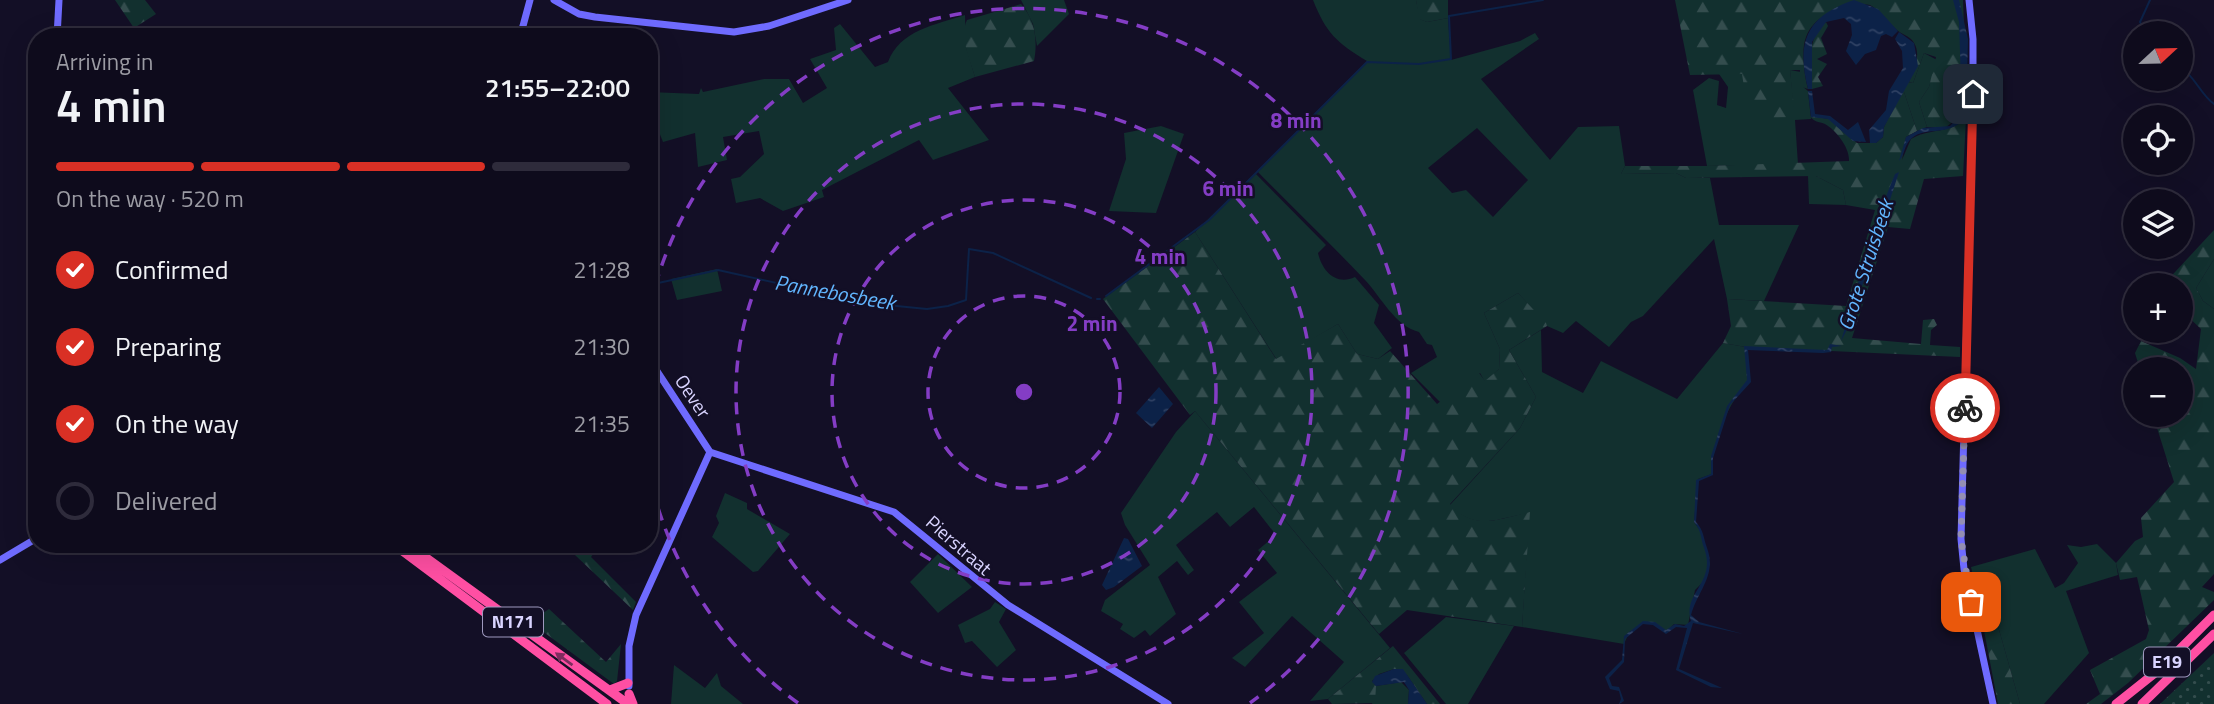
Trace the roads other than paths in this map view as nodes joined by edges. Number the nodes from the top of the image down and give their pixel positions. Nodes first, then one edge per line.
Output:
1 (59, 0) edge
2 (530, 0) edge
3 (554, 0) edge
4 (848, 0) edge
5 (1969, 0) edge
6 (57, 28) edge
7 (522, 28) edge
8 (658, 373) edge
9 (710, 452) junction
10 (28, 543) edge
11 (405, 553) edge
12 (420, 553) edge
13 (0, 560) edge
14 (2214, 615) edge
15 (2214, 634) edge
16 (610, 690) junction
17 (627, 696) edge
18 (607, 704) edge
19 (1168, 704) edge
20 (1993, 704) edge
21 (2116, 704) edge
22 (2141, 704) edge

1 - 6 street
2 - 7 street
3 - 4 street
5 - 20 street
8 - 9 street, Oever
9 - 17 street
9 - 19 street, Pierstraat
10 - 13 street
11 - 18 highway, N171
16 -> 12 highway, N171
14 - 21 highway, E19
15 - 22 highway, E19
16 - 17 highway, N171
16 - 17 highway

